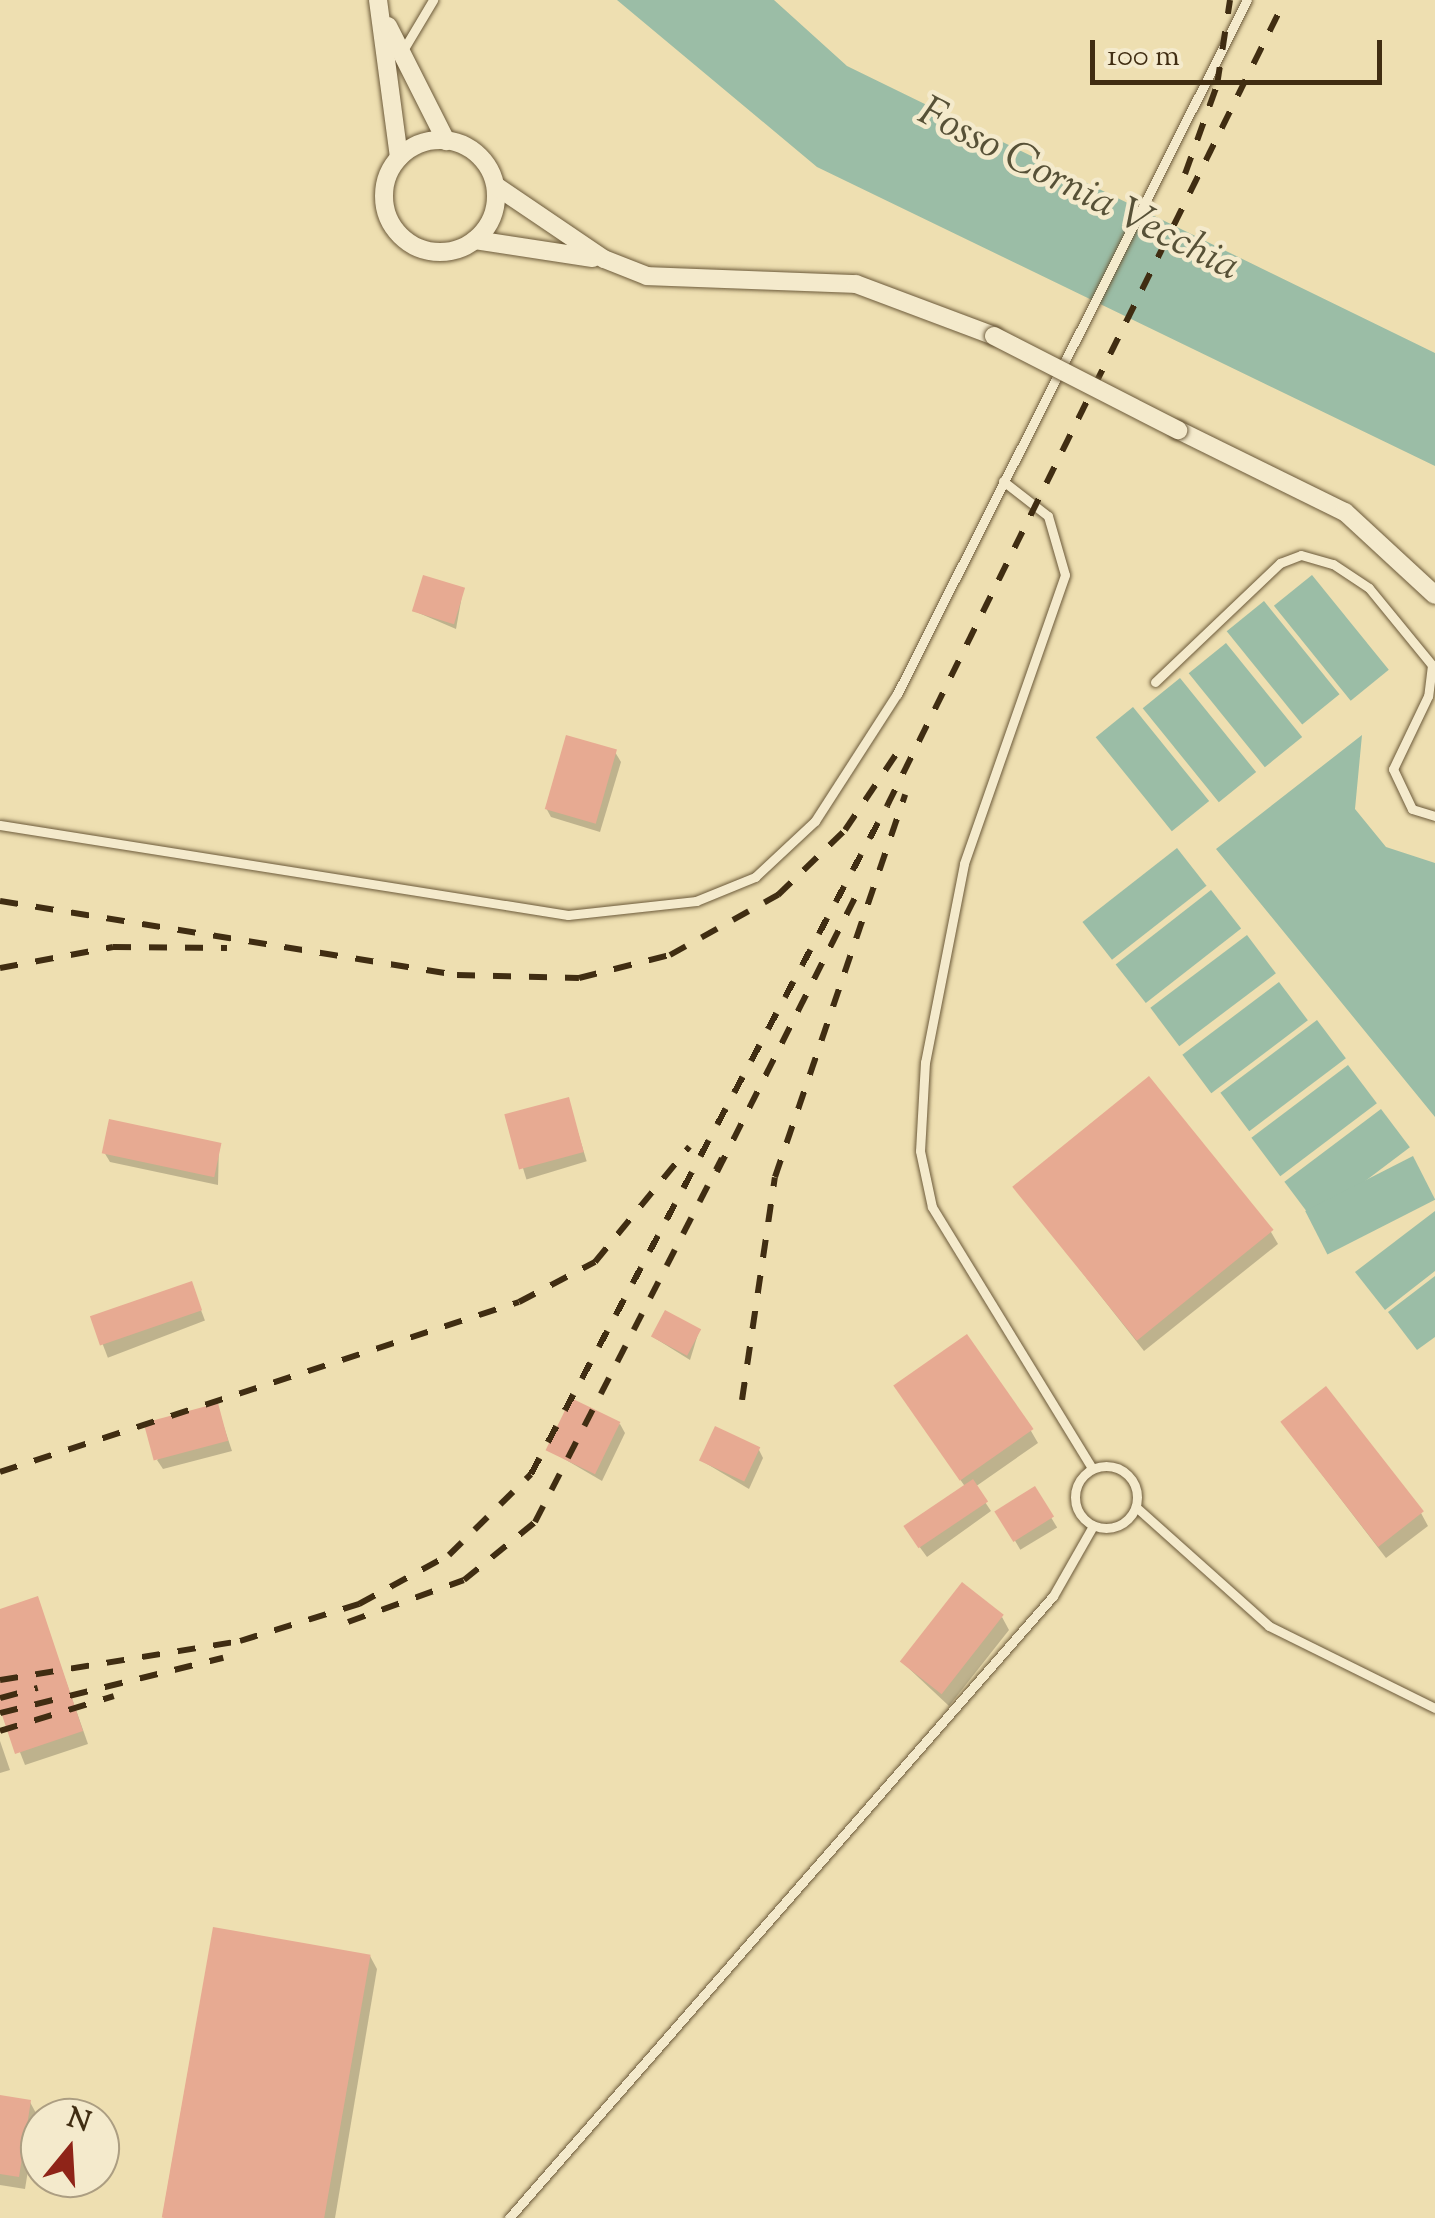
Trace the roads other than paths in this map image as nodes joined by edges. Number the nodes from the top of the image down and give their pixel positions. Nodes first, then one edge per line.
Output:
1 (433, 0) edge
2 (1247, 0) edge
3 (379, 4) edge
4 (400, 55) junction
5 (446, 141) junction
6 (399, 158) junction
7 (496, 186) junction
8 (474, 240) junction
9 (604, 259) junction
10 (1003, 481) junction
11 (1434, 595) edge
12 (1154, 682) dead end
13 (1435, 816) edge
14 (0, 825) edge
15 (1092, 1468) junction
16 (1136, 1506) junction
17 (1093, 1526) junction
18 (1435, 1708) edge
19 (509, 2218) edge

1 - 4 lane
2 - 10 lane
3 - 4 street
3 - 6 street
4 - 5 street
5 - 6 street
5 - 7 street
6 - 8 street
7 - 8 street
7 - 9 street
8 - 9 street
9 - 11 street, bridge
10 - 14 lane
10 - 15 lane
12 - 13 lane
15 - 16 lane
15 - 17 lane
16 - 17 lane
16 - 18 lane
17 - 19 lane

